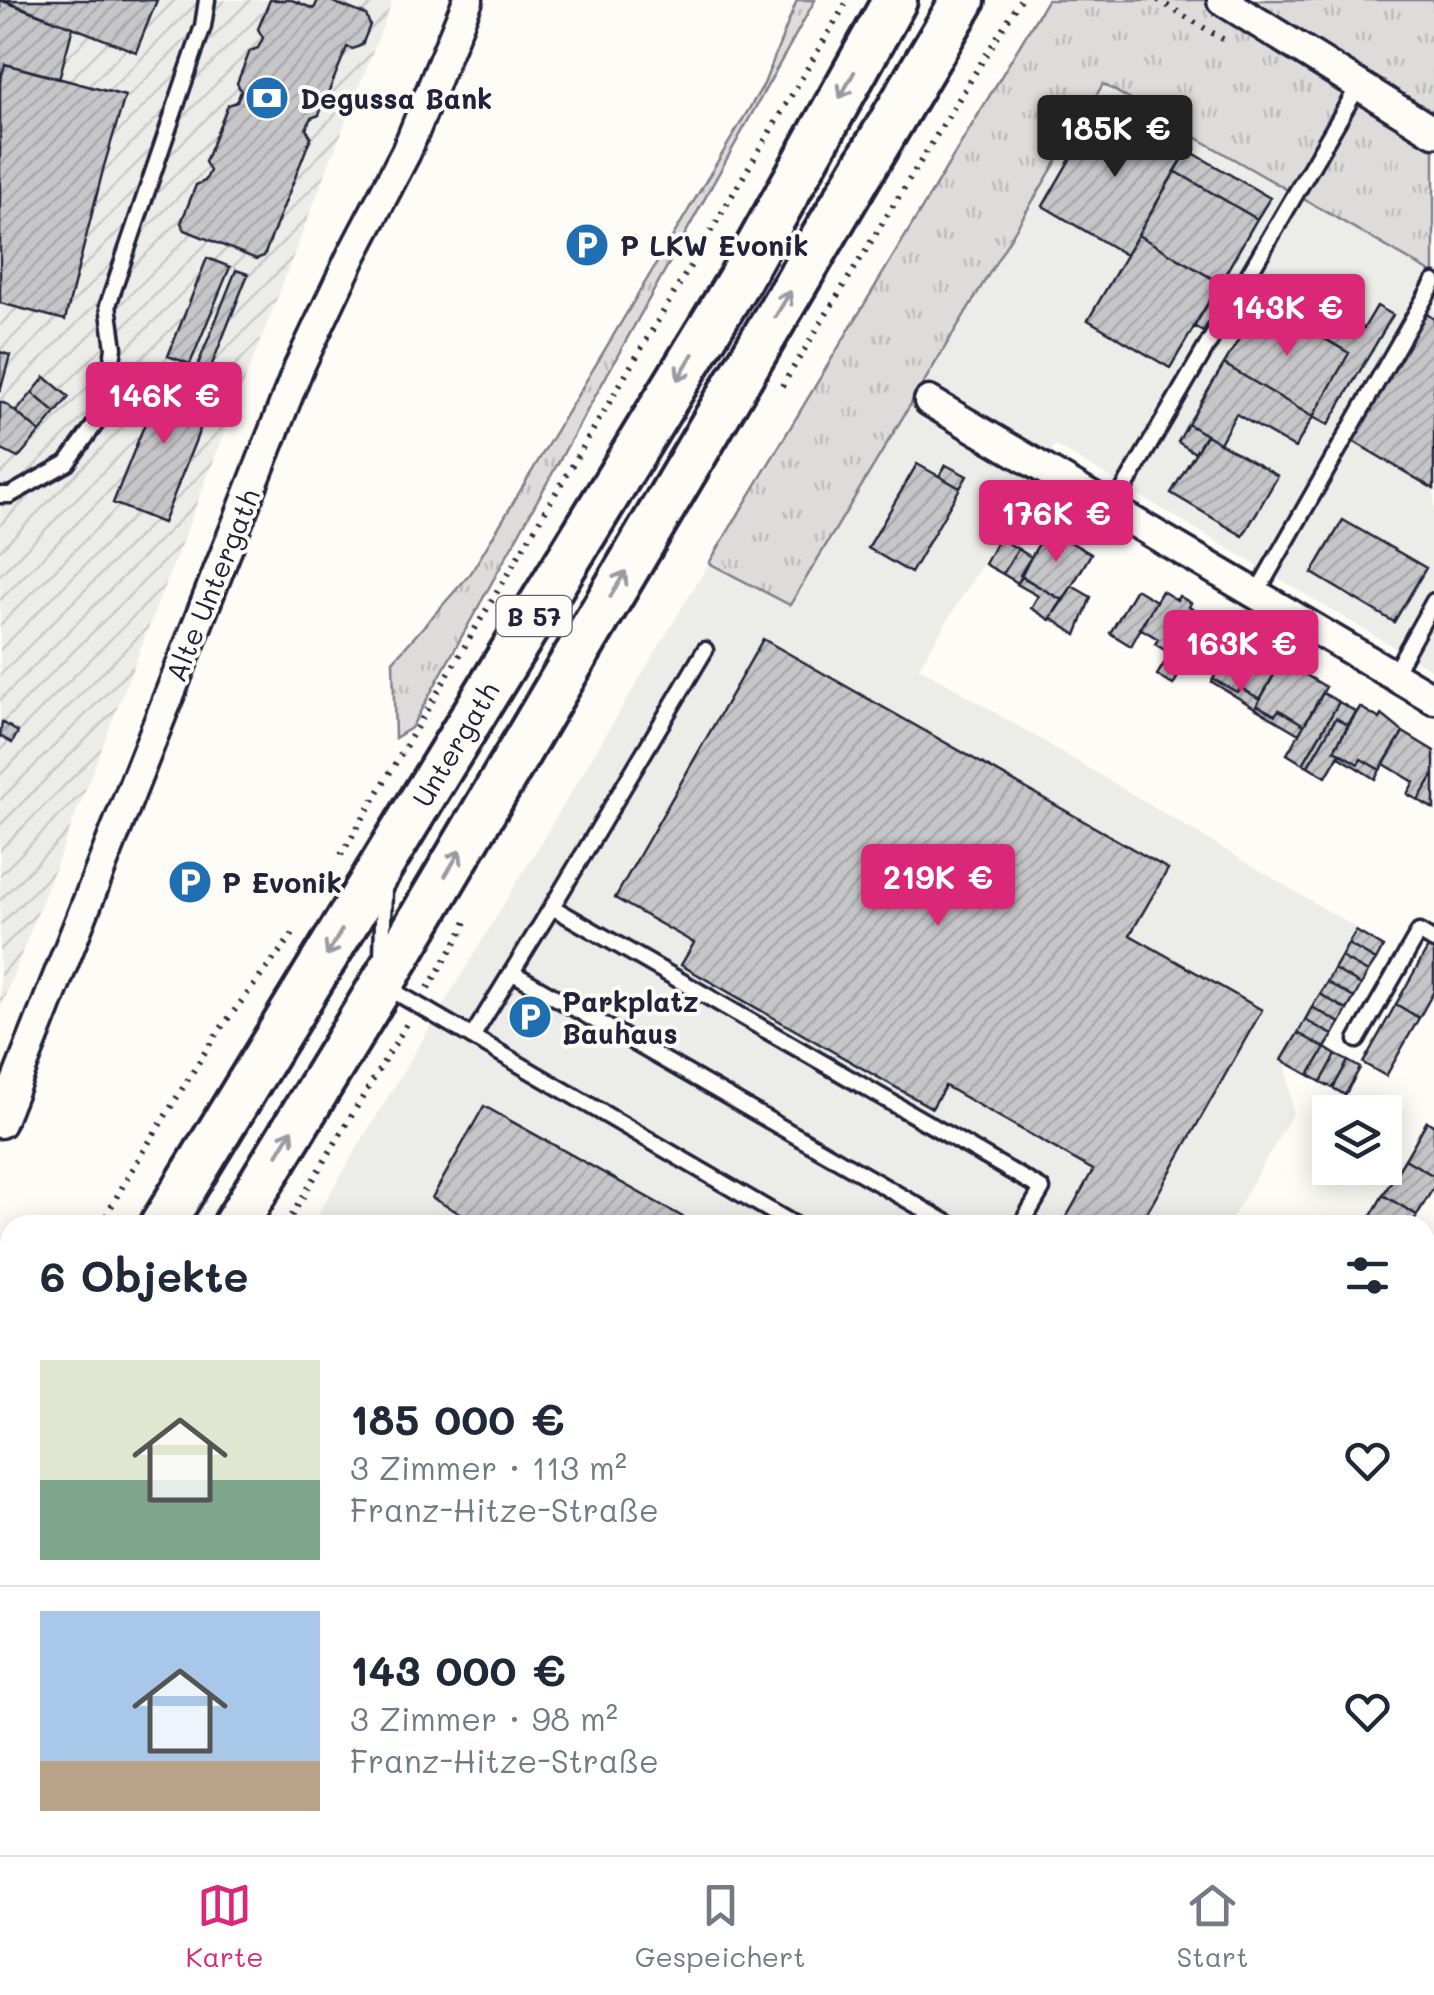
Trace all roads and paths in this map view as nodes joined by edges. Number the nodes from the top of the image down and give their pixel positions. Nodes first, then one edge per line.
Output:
1 (207, 0) edge
2 (848, 0) edge
3 (895, 0) edge
4 (963, 0) edge
5 (460, 2) edge
6 (1230, 2) edge
7 (1358, 85) junction
8 (1434, 132) edge
9 (1434, 282) edge
10 (928, 401) dead end
11 (0, 494) edge
12 (1112, 510) junction
13 (1256, 594) junction
14 (1434, 601) edge
15 (705, 650) dead end
16 (1394, 675) junction
17 (1434, 699) edge
18 (385, 859) junction
19 (337, 861) dead end
20 (552, 908) junction
21 (297, 929) dead end
22 (1434, 941) edge
23 (512, 974) junction
24 (382, 984) junction
25 (472, 1037) junction
26 (1357, 1040) dead end
27 (0, 1122) edge
28 (107, 1215) edge
29 (168, 1215) edge
30 (240, 1215) edge
31 (778, 1215) edge
32 (934, 1215) edge
33 (1028, 1215) edge

1 - 11 lane
2 - 19 path
3 -> 18 main road, Untergath / B 57
24 -> 4 main road, B 57
5 - 27 street, Alte Untergath
6 - 7 street
7 - 8 street
7 - 12 lane
9 - 13 lane
10 - 12 street
12 - 13 street
13 - 16 street
14 - 16 lane
15 - 20 lane
16 - 17 street
18 - 24 lane
18 -> 29 main road, Untergath / B 57
20 - 23 lane
20 - 33 lane
21 - 28 path
22 - 26 lane
23 - 25 lane
23 - 32 lane
24 - 25 lane
30 -> 24 main road, B 57
25 - 31 lane

